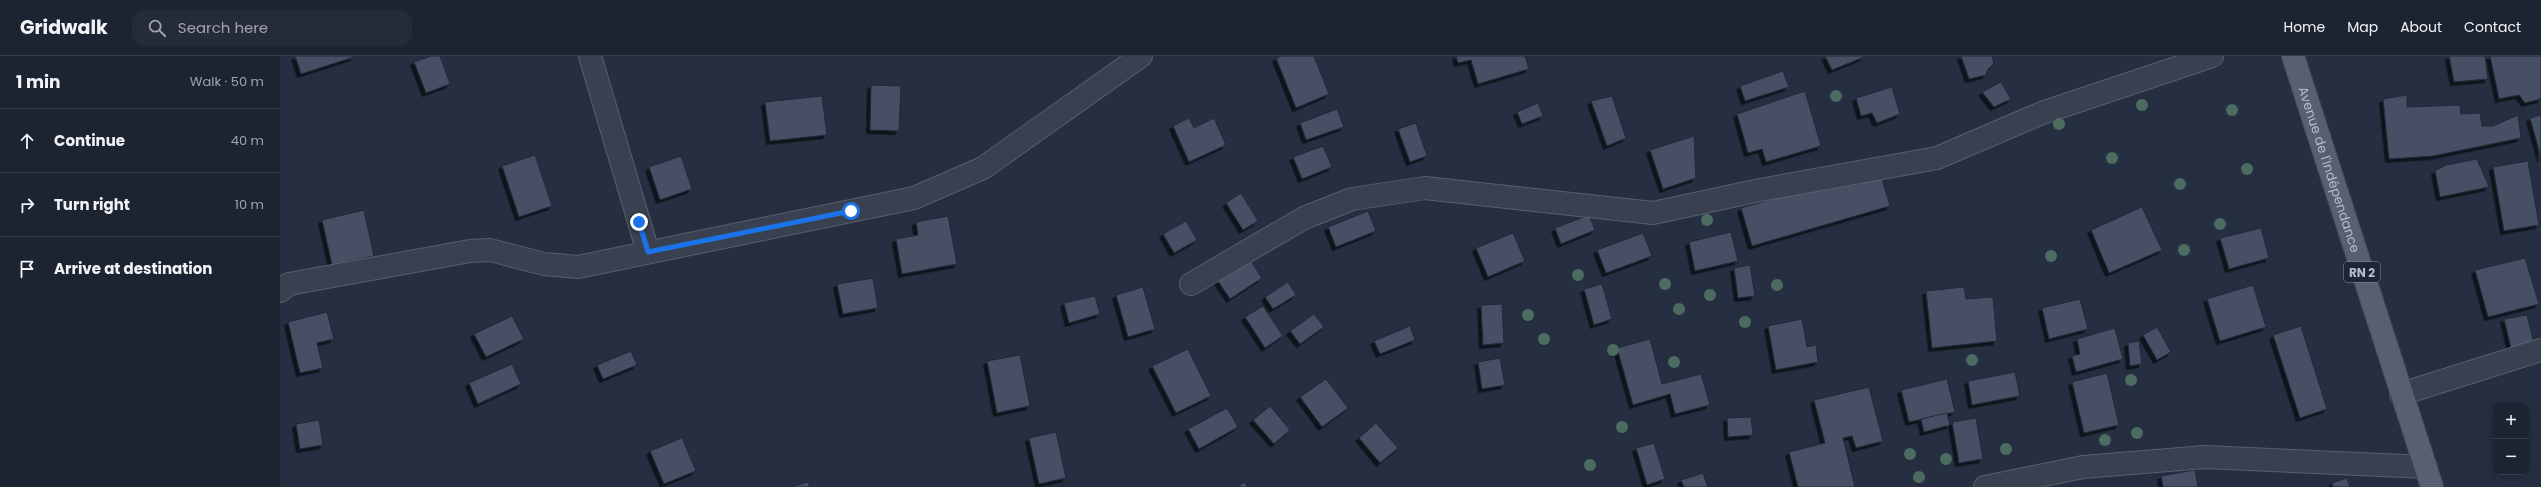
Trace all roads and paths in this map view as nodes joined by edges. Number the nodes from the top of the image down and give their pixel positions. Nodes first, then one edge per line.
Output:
1 (590, 56) edge
2 (1141, 56) edge
3 (2212, 56) edge
4 (2293, 56) edge
5 (648, 252) junction
6 (1191, 284) dead end
7 (280, 292) edge
8 (2541, 350) edge
9 (2401, 394) junction
10 (2429, 477) edge
11 (1985, 487) edge

1 - 5 street
2 - 5 street
3 - 6 street
4 - 9 main road, Avenue de l'Indépendance / RN 2
5 - 7 street
8 - 9 street
9 - 10 main road, Avenue de l'Indépendance / RN 2
10 - 11 street

